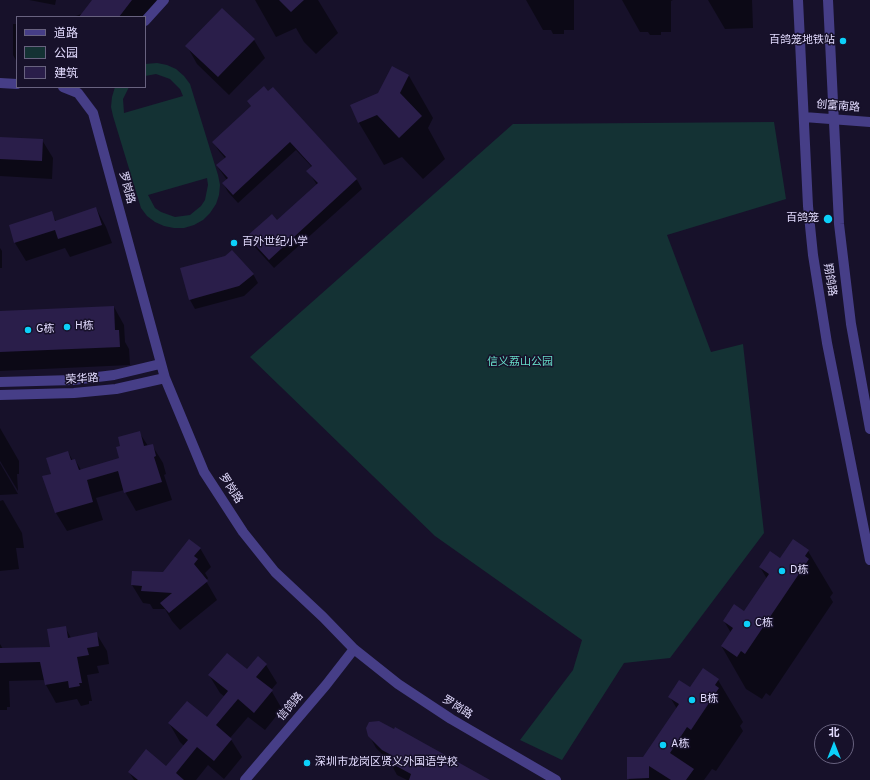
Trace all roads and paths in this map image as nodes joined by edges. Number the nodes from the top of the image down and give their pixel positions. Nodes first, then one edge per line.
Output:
1 (164, 0) edge
2 (798, 0) edge
3 (828, 0) edge
4 (146, 20) edge
5 (0, 83) edge
6 (16, 84) edge
7 (69, 88) edge
8 (81, 90) edge
9 (804, 117) junction
10 (833, 118) junction
11 (870, 122) edge
12 (160, 364) junction
13 (165, 378) junction
14 (0, 382) edge
15 (0, 395) edge
16 (870, 429) edge
17 (870, 560) edge
18 (354, 649) junction
19 (245, 780) edge
20 (556, 780) edge

1 - 4 street
2 - 9 street, 翔鸽路
3 - 10 street, 翔鸽路
5 - 6 street
7 - 8 street, 罗岗路
8 - 12 street, 罗岗路
9 - 10 street, 创富南路
9 - 17 street, 翔鸽路
10 - 11 street, 创富南路
10 - 16 street, 翔鸽路
12 - 13 street, 罗岗路
12 - 14 street, 荣华路
13 - 15 street, 荣华路
13 - 18 street, 罗岗路
18 - 19 street, 信鸽路
18 - 20 street, 罗岗路

